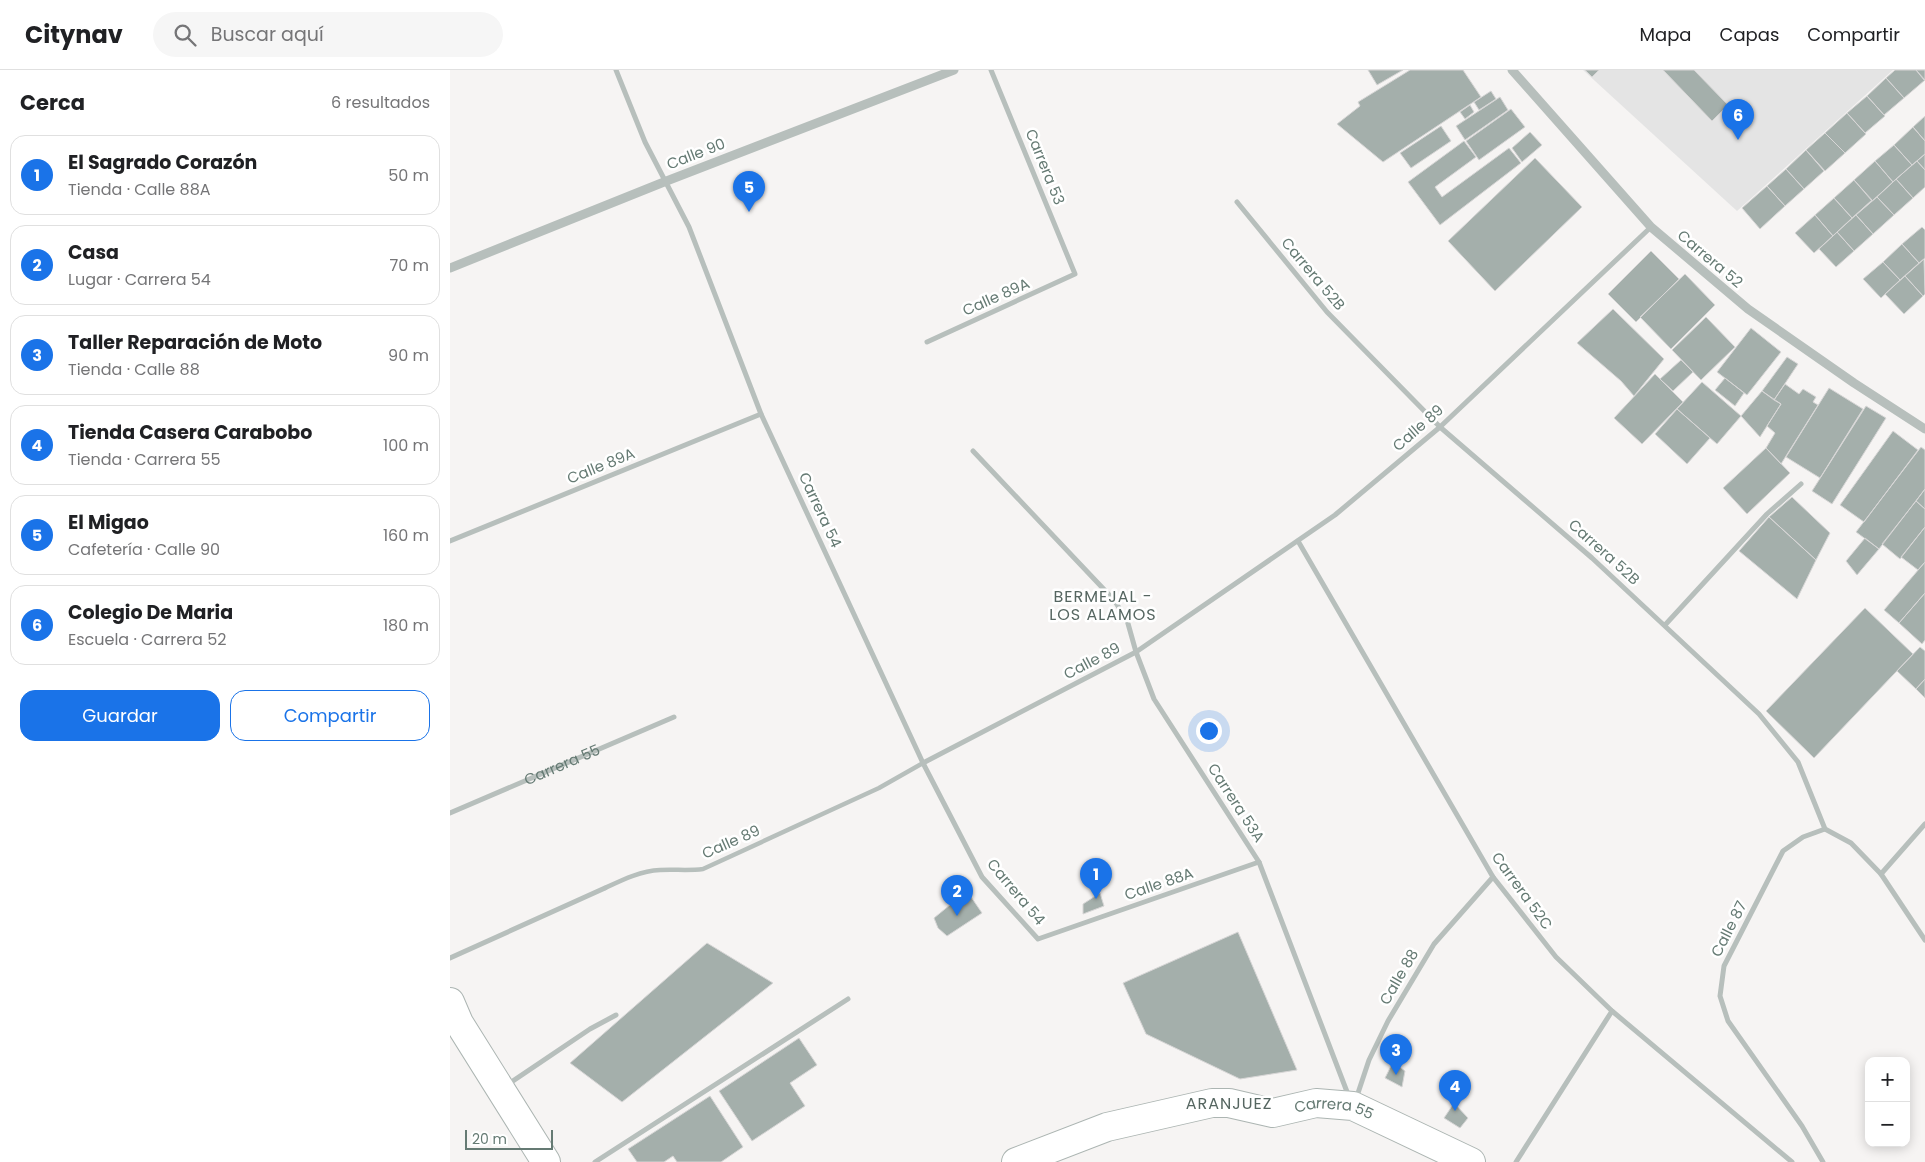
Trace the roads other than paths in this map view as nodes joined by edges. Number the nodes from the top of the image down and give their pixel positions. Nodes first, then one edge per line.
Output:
1 (616, 70) edge
2 (954, 70) edge
3 (991, 70) edge
4 (1512, 70) edge
5 (664, 182) junction
6 (1237, 202) dead end
7 (1651, 227) junction
8 (450, 268) edge
9 (1075, 274) joint
10 (927, 342) dead end
11 (761, 414) junction
12 (1440, 427) junction
13 (1925, 428) edge
14 (973, 450) dead end
15 (1801, 484) dead end
16 (450, 541) edge
17 (1298, 541) junction
18 (1665, 625) junction
19 (1136, 652) junction
20 (674, 717) dead end
21 (924, 762) junction
22 (450, 813) edge
23 (1925, 824) edge
24 (1825, 829) junction
25 (1259, 862) junction
26 (1881, 874) junction
27 (1493, 877) junction
28 (605, 888) joint
29 (1038, 939) joint
30 (1925, 940) edge
31 (450, 958) edge
32 (848, 999) dead end
33 (450, 1002) edge
34 (1612, 1011) junction
35 (616, 1015) dead end
36 (500, 1090) junction
37 (1353, 1106) junction
38 (546, 1162) edge
39 (595, 1162) edge
40 (1016, 1162) edge
41 (1471, 1162) edge
42 (1516, 1162) edge
43 (1792, 1162) edge
44 (1823, 1162) edge

1 - 5 street, Carrera 54
2 - 5 street, Calle 90
3 - 9 street, Carrera 53
4 - 7 street, Carrera 52
5 - 8 street, Calle 90
5 - 11 street, Carrera 54
6 - 12 street, Carrera 52B
7 - 12 street, Calle 89
7 - 13 street, Carrera 52
9 - 10 street, Calle 89A
11 - 16 street, Calle 89A
11 - 21 street, Carrera 54
12 - 17 street, Calle 89
12 - 18 street, Carrera 52B
14 - 19 street, Carrera 53A
15 - 18 street
17 - 19 street, Calle 89
17 - 27 street, Carrera 52C
18 - 24 street, Carrera 52B
19 - 21 street, Calle 89
19 - 25 street, Carrera 53A
20 - 22 street, Carrera 55
21 - 28 street, Calle 89
21 - 29 street, Carrera 54
23 - 26 street
24 - 26 street
24 - 44 street, Calle 87
25 - 29 street, Calle 88A
25 - 37 street, Carrera 53A
26 - 30 street
27 - 34 street, Carrera 52C
27 - 37 street, Calle 88
28 - 31 street, Calle 89
32 - 39 street
33 - 36 main road
34 - 42 street
34 - 43 street, Carrera 52C
35 - 36 street
36 - 38 main road
37 - 40 main road, Carrera 55
37 - 41 main road, Carrera 55

